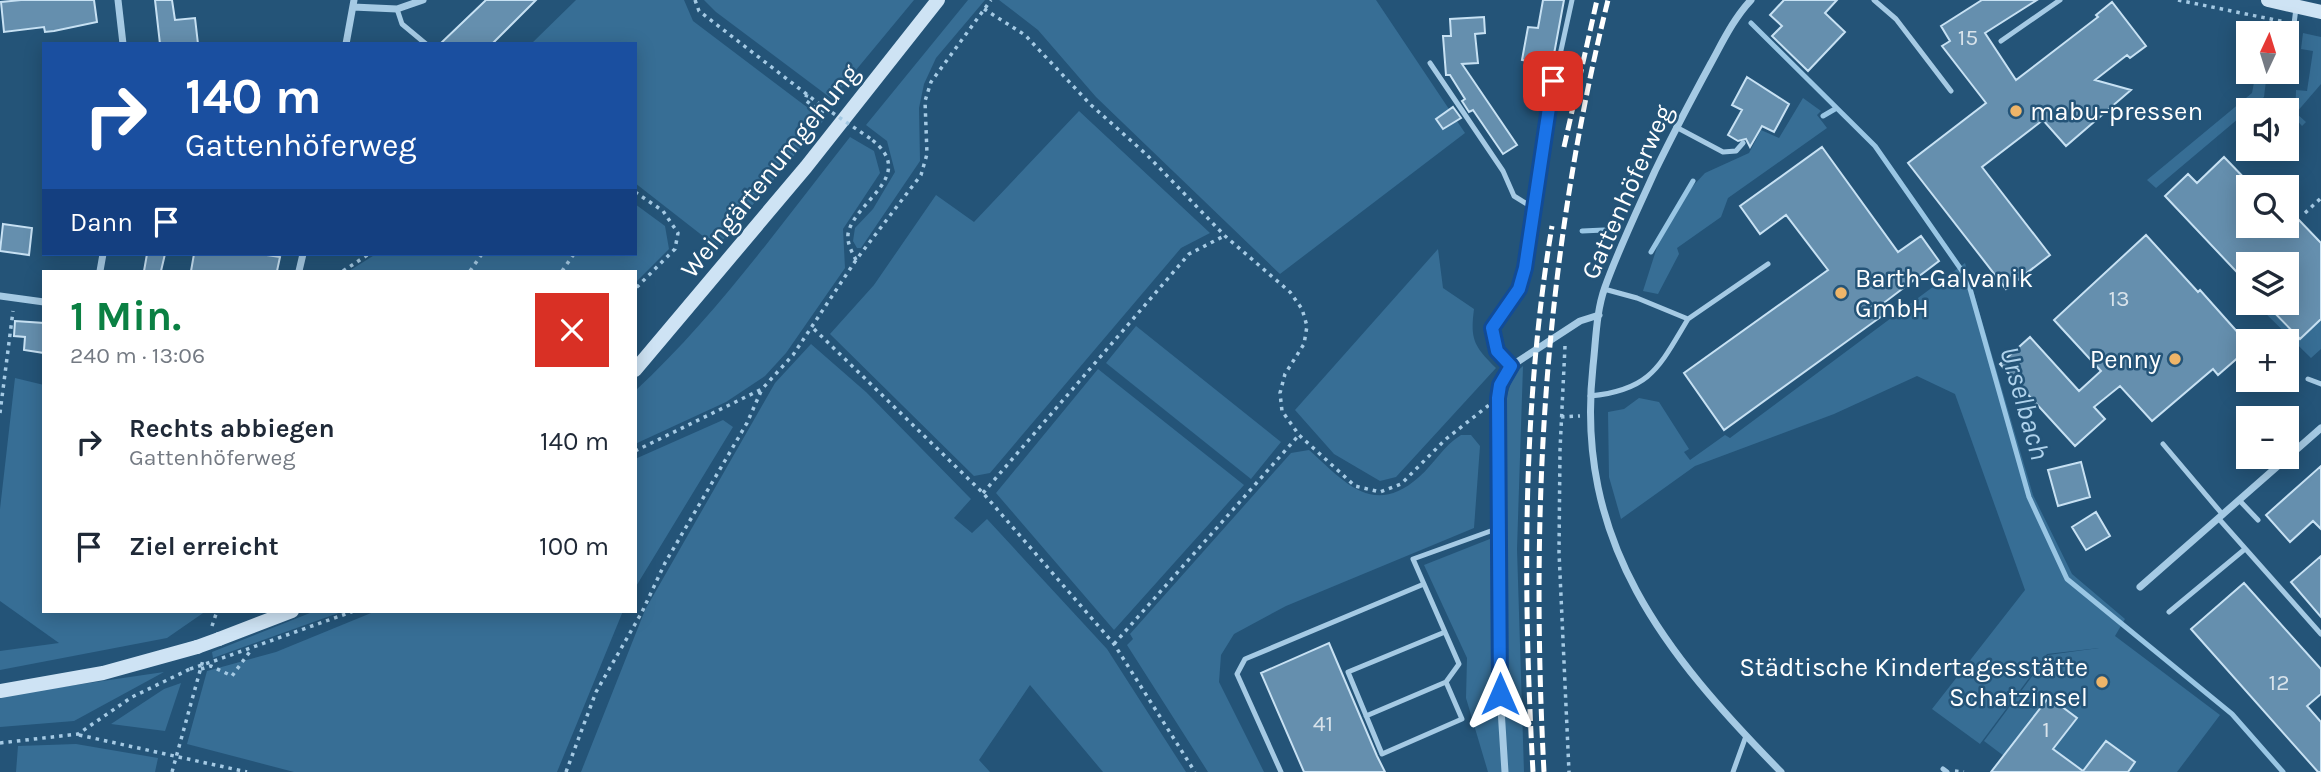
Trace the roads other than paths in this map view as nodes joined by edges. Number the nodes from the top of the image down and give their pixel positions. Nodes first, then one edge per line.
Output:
1 (118, 0) edge
2 (423, 0) edge
3 (938, 0) edge
4 (1572, 0) edge
5 (1874, 0) edge
6 (2060, 0) edge
7 (2268, 0) edge
8 (1748, 3) edge
9 (353, 4) edge
10 (2297, 7) junction
11 (397, 9) junction
12 (2321, 12) edge
13 (2295, 21) edge
14 (2001, 41) dead end
15 (123, 42) edge
16 (346, 42) edge
17 (424, 42) edge
18 (1430, 64) dead end
19 (1951, 91) dead end
20 (1676, 127) junction
21 (1743, 143) dead end
22 (1536, 205) junction
23 (1768, 264) dead end
24 (1604, 289) junction
25 (0, 296) edge
26 (42, 302) edge
27 (1599, 315) junction
28 (1688, 319) junction
29 (1511, 366) junction
30 (637, 368) edge
31 (2308, 379) dead end
32 (2321, 384) edge
33 (1590, 396) junction
34 (2321, 428) edge
35 (2163, 444) dead end
36 (2239, 500) junction
37 (2221, 517) junction
38 (2258, 520) dead end
39 (1499, 528) junction
40 (2245, 549) junction
41 (1424, 584) junction
42 (2140, 587) dead end
43 (2169, 612) dead end
44 (286, 613) edge
45 (1445, 632) junction
46 (2321, 634) edge
47 (1446, 682) junction
48 (0, 691) edge
49 (1366, 716) junction
50 (1746, 736) junction
51 (1280, 772) edge
52 (1505, 772) edge
53 (1733, 772) edge
54 (1781, 772) edge

1 - 15 street
2 - 11 street
3 - 30 main road, Weingärtenumgehung
4 - 22 lane
5 - 19 lane
6 - 14 lane
7 - 10 main road
8 - 20 street, Gattenhöferweg
9 - 11 street
9 - 16 street
10 - 12 main road
10 - 13 lane
11 - 17 lane
18 - 22 lane
20 - 21 lane
20 - 24 street, Gattenhöferweg
22 - 29 lane
23 - 28 lane
24 - 27 street, Gattenhöferweg
24 - 28 lane
25 - 26 street
27 - 29 street, Gattenhöferweg
27 - 33 street
28 - 33 lane
29 - 39 street
31 - 32 lane
33 - 50 street
34 - 36 street
35 - 37 lane
36 - 37 street
36 - 38 lane
37 - 40 lane
37 - 42 street
39 - 41 lane
39 - 52 street
40 - 43 lane
40 - 46 lane
41 - 45 lane
41 - 51 lane
44 - 48 main road, bridge
45 - 47 lane
45 - 49 lane
47 - 49 lane
47 - 49 lane
50 - 53 lane
50 - 54 street

